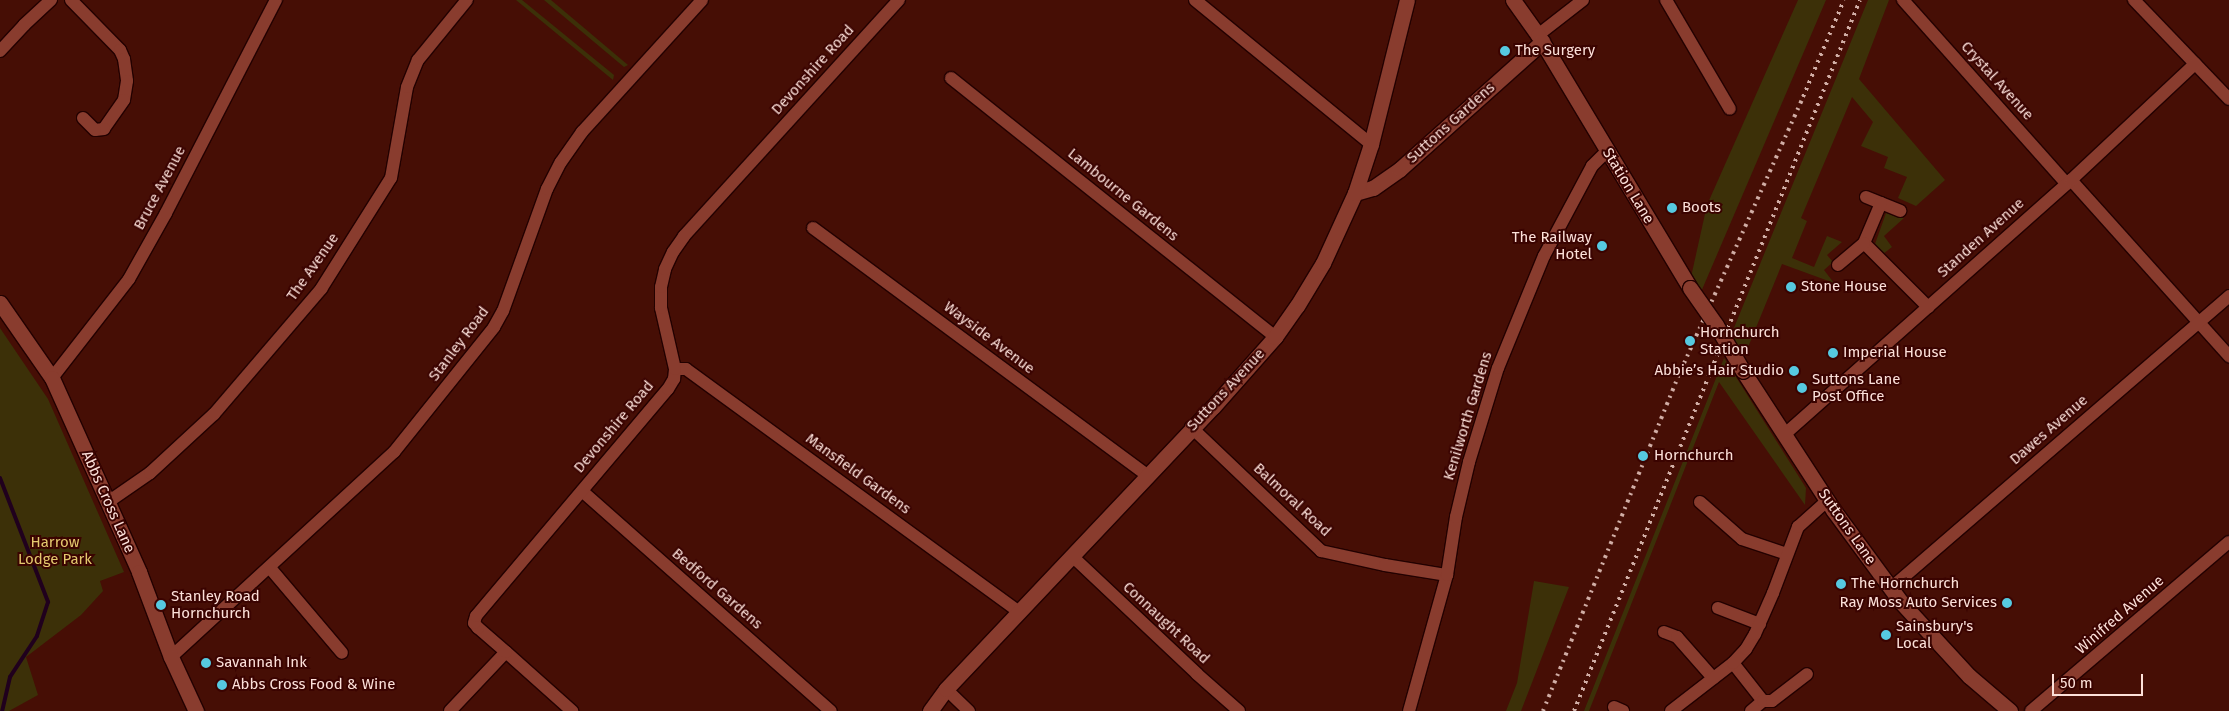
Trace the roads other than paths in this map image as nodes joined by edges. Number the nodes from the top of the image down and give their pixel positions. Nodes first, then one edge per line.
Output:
1 (51, 0) edge
2 (71, 0) edge
3 (276, 0) edge
4 (467, 0) edge
5 (702, 0) edge
6 (899, 0) edge
7 (1194, 0) edge
8 (1407, 0) edge
9 (1513, 0) edge
10 (1583, 0) edge
11 (1666, 0) edge
12 (1903, 0) edge
13 (2134, 0) edge
14 (1540, 39) junction
15 (0, 51) edge
16 (2195, 64) junction
17 (951, 78) dead end
18 (2229, 99) edge
19 (1730, 109) dead end
20 (84, 118) dead end
21 (1371, 144) junction
22 (1607, 151) junction
23 (2069, 182) junction
24 (1355, 193) junction
25 (1866, 197) dead end
26 (1881, 203) junction
27 (1900, 211) dead end
28 (813, 228) dead end
29 (1864, 242) junction
30 (1838, 265) dead end
31 (2229, 296) edge
32 (0, 303) edge
33 (1928, 307) junction
34 (2198, 323) junction
35 (1276, 337) junction
36 (2229, 356) edge
37 (675, 369) junction
38 (1743, 371) joint
39 (52, 378) junction
40 (1191, 427) junction
41 (1785, 434) junction
42 (1147, 475) junction
43 (582, 491) junction
44 (108, 502) junction
45 (1700, 502) dead end
46 (1828, 502) junction
47 (2229, 542) edge
48 (1787, 554) junction
49 (1072, 556) junction
50 (270, 568) junction
51 (1447, 575) junction
52 (1891, 588) junction
53 (1718, 608) dead end
54 (1019, 612) junction
55 (1760, 624) junction
56 (1664, 632) dead end
57 (506, 652) junction
58 (342, 653) dead end
59 (171, 657) junction
60 (1733, 662) junction
61 (1807, 674) dead end
62 (1713, 678) junction
63 (946, 689) junction
64 (1763, 701) junction
65 (196, 711) edge
66 (450, 711) edge
67 (572, 711) edge
68 (831, 711) edge
69 (930, 711) edge
70 (969, 711) edge
71 (1239, 711) edge
72 (1409, 711) edge
73 (1671, 711) edge
74 (1751, 711) edge
75 (2010, 711) edge
76 (2031, 711) edge

1 - 15 street
2 - 20 street
3 - 39 street, Bruce Avenue
4 - 44 street, The Avenue
5 - 50 street, Stanley Road
6 - 37 street, Devonshire Road
7 - 21 street
8 - 21 street, Suttons Avenue
9 - 14 street, Station Lane
10 - 14 street
11 - 19 street
12 - 23 street, Crystal Avenue
13 - 16 street
14 - 22 street, Station Lane
14 - 24 street, Suttons Gardens
16 - 18 street
16 - 23 street, Standen Avenue
17 - 35 street, Lambourne Gardens
21 - 24 street, Suttons Avenue
22 - 38 street, Station Lane, bridge
22 - 51 street, Kenilworth Gardens
23 - 33 street, Standen Avenue
23 - 34 street, Crystal Avenue
24 - 35 street, Suttons Avenue
25 - 26 street
26 - 27 street
26 - 29 street
28 - 42 street, Wayside Avenue
29 - 30 street
29 - 33 street
31 - 34 street, Dawes Avenue
32 - 39 street, Abbs Cross Lane
33 - 41 street, Standen Avenue
34 - 36 street, Crystal Avenue
34 - 52 street, Dawes Avenue
35 - 40 street, Suttons Avenue
37 - 43 street, Devonshire Road
37 - 54 street, Mansfield Gardens
38 - 41 street, Suttons Lane
39 - 44 street, Abbs Cross Lane
40 - 42 street, Suttons Avenue
40 - 51 street, Balmoral Road
41 - 46 street, Suttons Lane
42 - 49 street, Suttons Avenue
43 - 57 street, Devonshire Road
43 - 68 street, Bedford Gardens
44 - 59 street, Abbs Cross Lane
45 - 48 street
46 - 48 street
46 - 52 street, Suttons Lane
47 - 76 street, Winifred Avenue
48 - 55 street
49 - 54 street, Suttons Avenue
49 - 71 street, Connaught Road
50 - 58 street
50 - 59 street, Stanley Road
51 - 72 street, Kenilworth Gardens
52 - 75 street, Suttons Lane
53 - 55 street
54 - 63 street, Suttons Avenue
55 - 60 street
56 - 62 street
57 - 66 street
57 - 67 street, Devonshire Road
59 - 65 street, Abbs Cross Lane
60 - 62 street
60 - 64 street
61 - 64 street
62 - 73 street
63 - 69 street, Suttons Avenue
63 - 70 street
64 - 74 street

